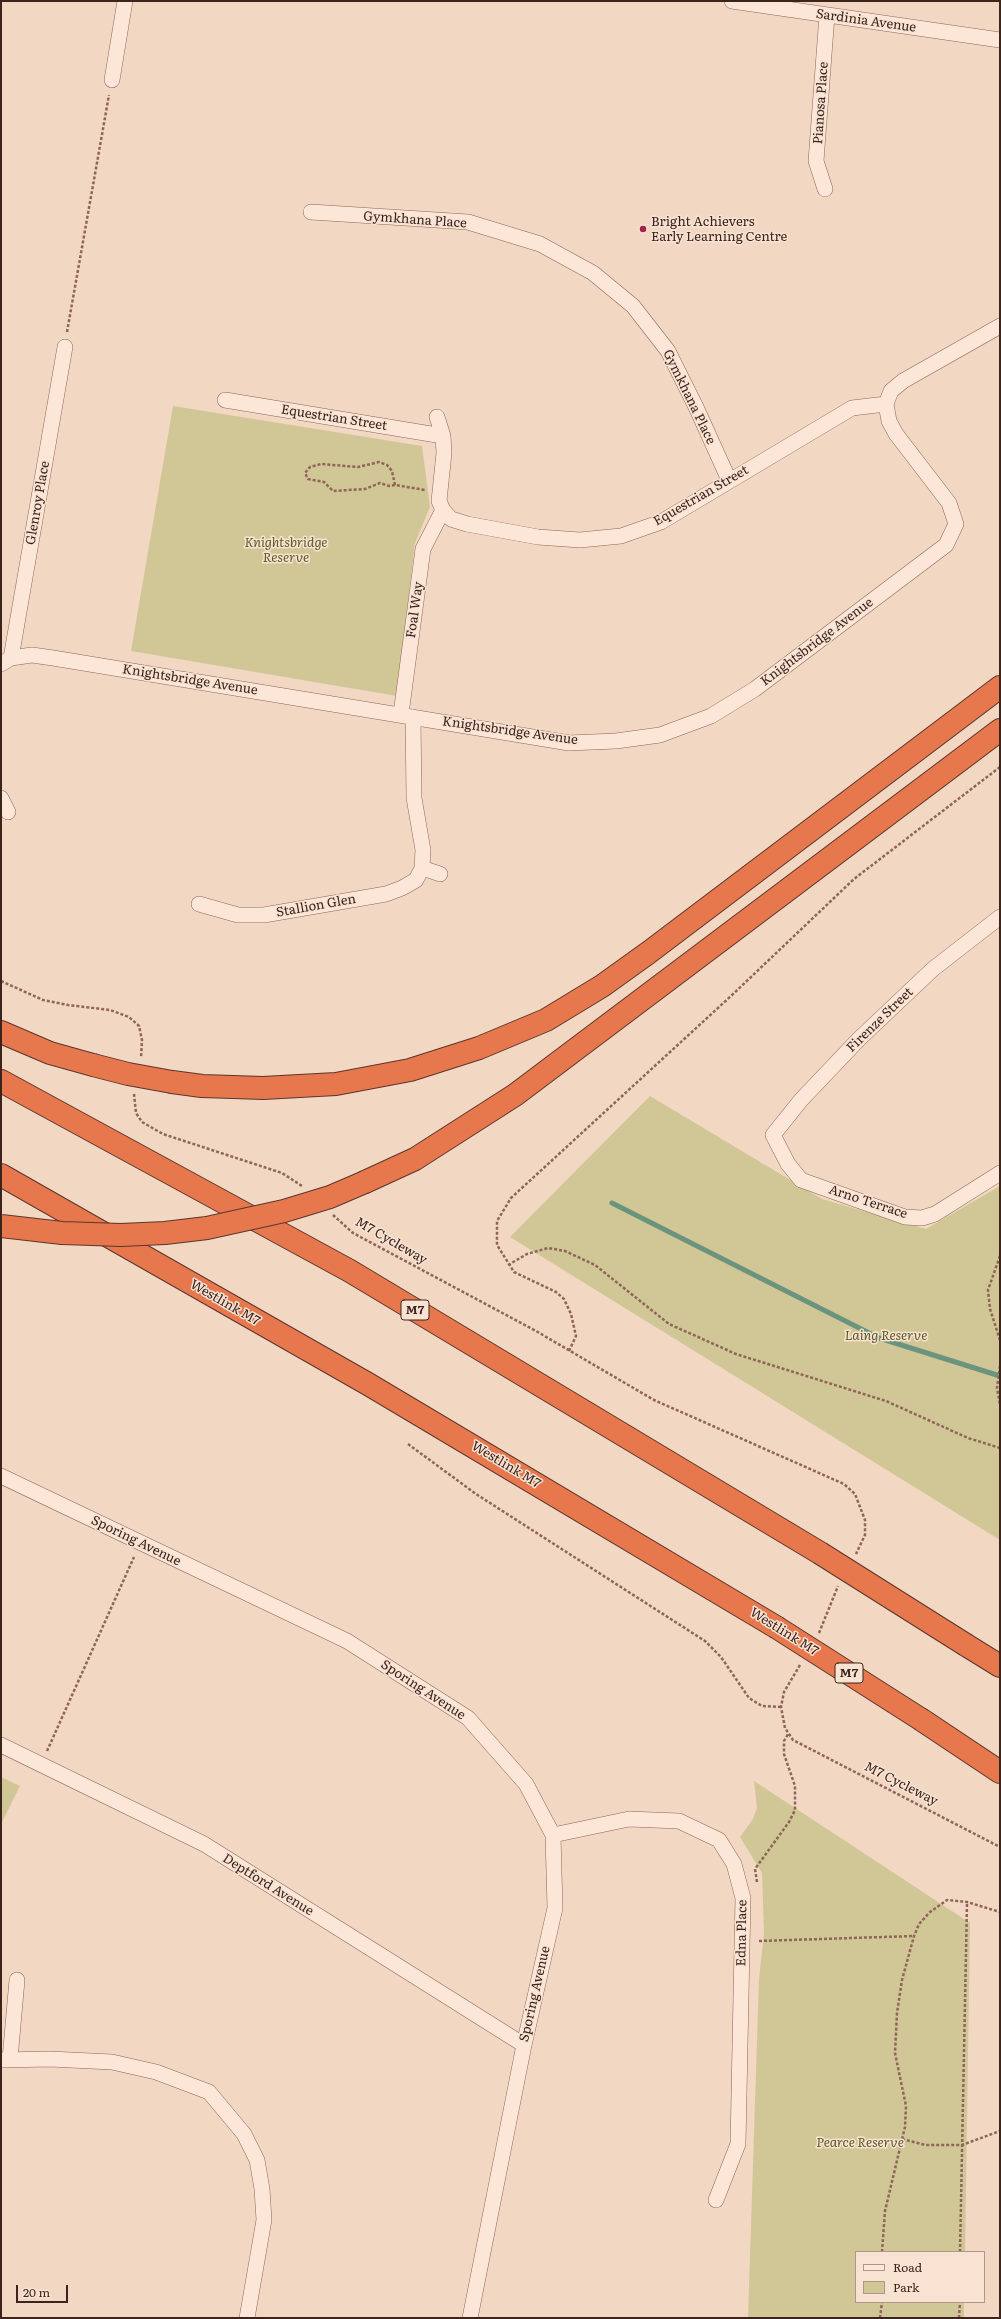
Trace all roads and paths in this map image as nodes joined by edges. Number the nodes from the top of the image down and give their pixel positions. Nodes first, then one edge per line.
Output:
1 (125, 1) edge
2 (732, 1) edge
3 (827, 15) junction
4 (1000, 40) edge
5 (112, 80) joint
6 (825, 189) dead end
7 (311, 212) dead end
8 (1000, 326) edge
9 (65, 347) joint
10 (225, 400) dead end
11 (886, 404) junction
12 (437, 417) dead end
13 (443, 436) junction
14 (729, 480) junction
15 (395, 485) junction
16 (439, 492) junction
17 (443, 510) junction
18 (6, 661) edge
19 (1000, 687) edge
20 (407, 715) junction
21 (1000, 730) edge
22 (1000, 767) edge
23 (1, 798) edge
24 (8, 812) dead end
25 (422, 868) junction
26 (440, 874) dead end
27 (199, 904) dead end
28 (1000, 917) edge
29 (1, 981) edge
30 (138, 1026) dead end
31 (1, 1032) edge
32 (1, 1081) edge
33 (773, 1135) joint
34 (207, 1148) dead end
35 (1000, 1173) edge
36 (1, 1175) edge
37 (308, 1191) dead end
38 (330, 1212) dead end
39 (1, 1226) edge
40 (1000, 1256) edge
41 (508, 1265) junction
42 (1000, 1340) edge
43 (1000, 1366) edge
44 (1000, 1405) edge
45 (408, 1444) dead end
46 (1000, 1448) edge
47 (1, 1476) edge
48 (141, 1543) junction
49 (1000, 1666) edge
50 (781, 1707) dead end
51 (788, 1734) dead end
52 (793, 1740) dead end
53 (1, 1745) edge
54 (41, 1764) junction
55 (1000, 1772) edge
56 (553, 1835) junction
57 (1000, 1848) edge
58 (760, 1865) dead end
59 (968, 1902) junction
60 (1000, 1912) edge
61 (914, 1936) junction
62 (759, 1941) dead end
63 (18, 1980) dead end
64 (524, 2045) junction
65 (5, 2060) edge
66 (1000, 2130) edge
67 (902, 2139) junction
68 (962, 2144) junction
69 (716, 2200) dead end
70 (882, 2251) edge
71 (960, 2251) edge
72 (882, 2303) edge
73 (960, 2303) edge
74 (247, 2318) edge
75 (470, 2318) edge
76 (880, 2318) edge
77 (959, 2318) edge

1 - 5 street
2 - 3 street, Sardinia Avenue
3 - 4 street, Sardinia Avenue
3 - 6 street, Pianosa Place
5 - 9 path
7 - 14 street, Gymkhana Place
8 - 11 street
9 - 18 street, Glenroy Place
10 - 13 street, Equestrian Street
11 - 14 street, Equestrian Street
11 - 20 street, Knightsbridge Avenue
12 - 13 street
13 - 16 street
14 - 17 street, Equestrian Street
15 - 15 path
15 - 16 path
16 - 17 street
17 - 20 street, Foal Way
18 - 20 street, Knightsbridge Avenue
19 - 31 highway, bridge
20 - 25 street
21 - 39 highway, bridge
22 - 41 path
23 - 24 street
25 - 26 street
25 - 27 street, Stallion Glen
28 - 33 street, Firenze Street
29 - 30 path
32 - 49 highway, M7, bridge
33 - 35 street, Arno Terrace
34 - 37 path
36 - 55 highway, Westlink M7 / M7, bridge
38 - 41 path, M7 Cycleway
40 - 42 path
41 - 46 path
43 - 44 path
45 - 50 path
47 - 48 street, Sporing Avenue
48 - 54 path
48 - 56 street, Sporing Avenue
51 - 58 path
52 - 57 path, M7 Cycleway
53 - 54 street, Deptford Avenue
54 - 64 street, Deptford Avenue
56 - 64 street, Sporing Avenue
56 - 69 street, Edna Place
59 - 60 path
59 - 61 path
59 - 68 path
61 - 62 path
61 - 67 path
63 - 65 street
64 - 75 street, Sporing Avenue
65 - 74 street
66 - 68 path
67 - 68 path
67 - 70 path
68 - 71 path
72 - 76 path
73 - 77 path

